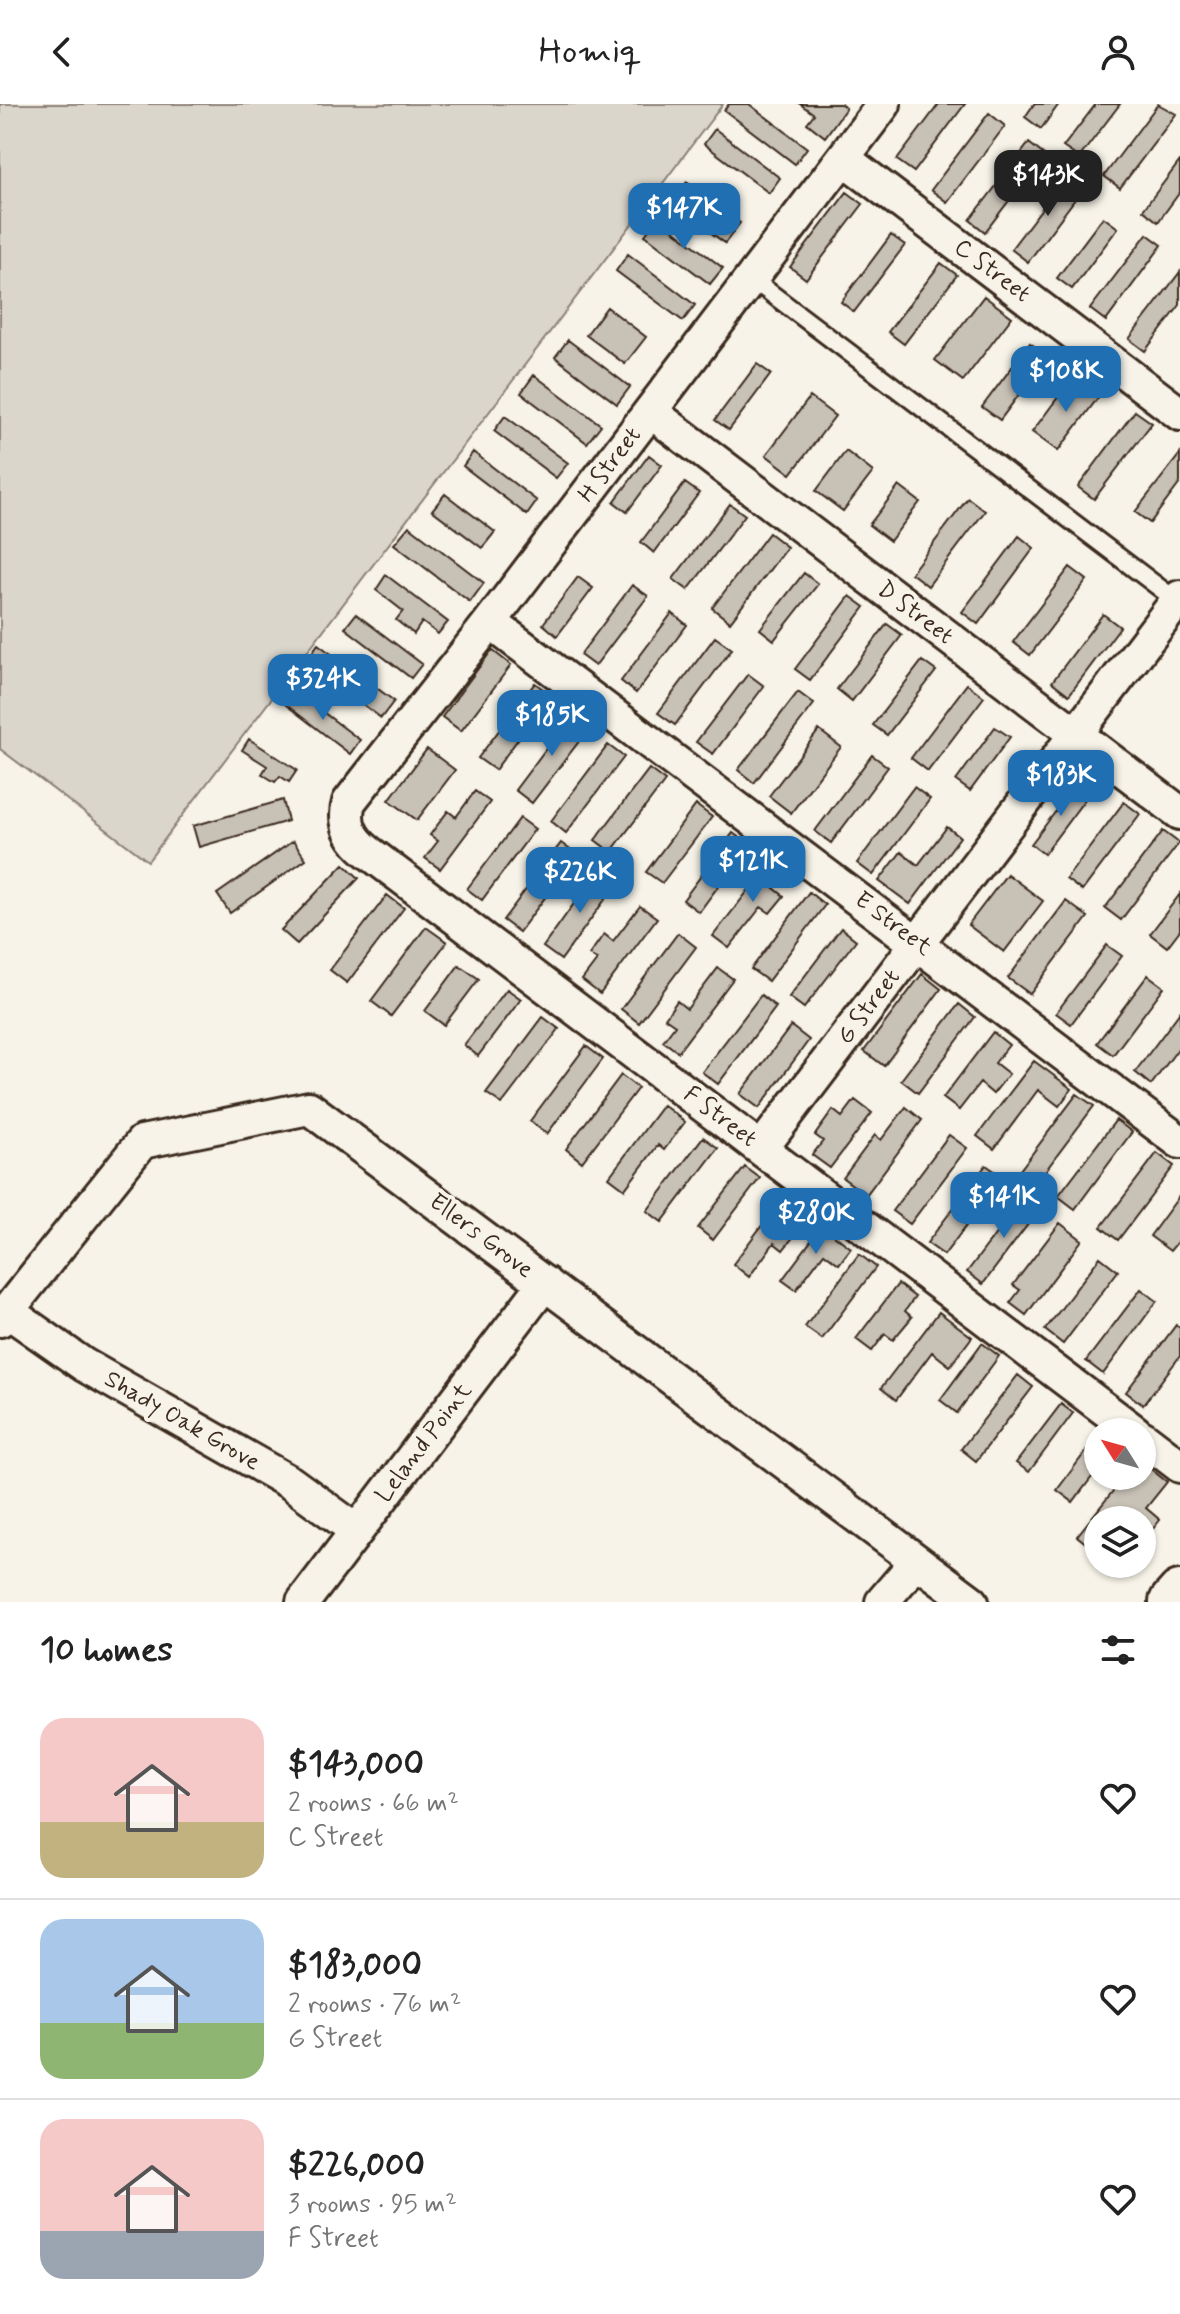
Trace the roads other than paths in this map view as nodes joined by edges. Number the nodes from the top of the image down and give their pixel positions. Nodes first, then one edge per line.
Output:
1 (884, 104) edge
2 (843, 158) junction
3 (752, 279) junction
4 (651, 412) junction
5 (1180, 414) edge
6 (1178, 599) edge
7 (490, 622) junction
8 (1075, 734) junction
9 (1180, 813) edge
10 (339, 828) joint
11 (917, 943) junction
12 (1180, 1142) edge
13 (761, 1149) junction
14 (545, 1283) junction
15 (3, 1315) edge
16 (1116, 1418) edge
17 (1156, 1448) edge
18 (1180, 1466) edge
19 (357, 1531) junction
20 (917, 1561) junction
21 (1180, 1593) edge
22 (307, 1601) edge
23 (882, 1602) edge
24 (972, 1602) edge
25 (1172, 1602) edge

1 - 2 street, H Street
2 - 3 street, H Street
2 - 5 street, C Street
3 - 4 street, H Street
3 - 6 lane
4 - 7 street, H Street
4 - 8 street, D Street
6 - 8 street, G Street
7 - 10 street, H Street
7 - 11 street, E Street
8 - 9 street, D Street
8 - 11 street, G Street
10 - 13 street, F Street
11 - 12 street, E Street
11 - 13 street, G Street
13 - 16 street, F Street
14 - 15 street, Ellers Grove
14 - 19 street, Leland Point
14 - 20 street, Ellers Grove
15 - 19 street, Shady Oak Grove
17 - 18 street
19 - 22 street, Leland Point
20 - 23 street
20 - 24 street, Ellers Grove
21 - 25 main road

